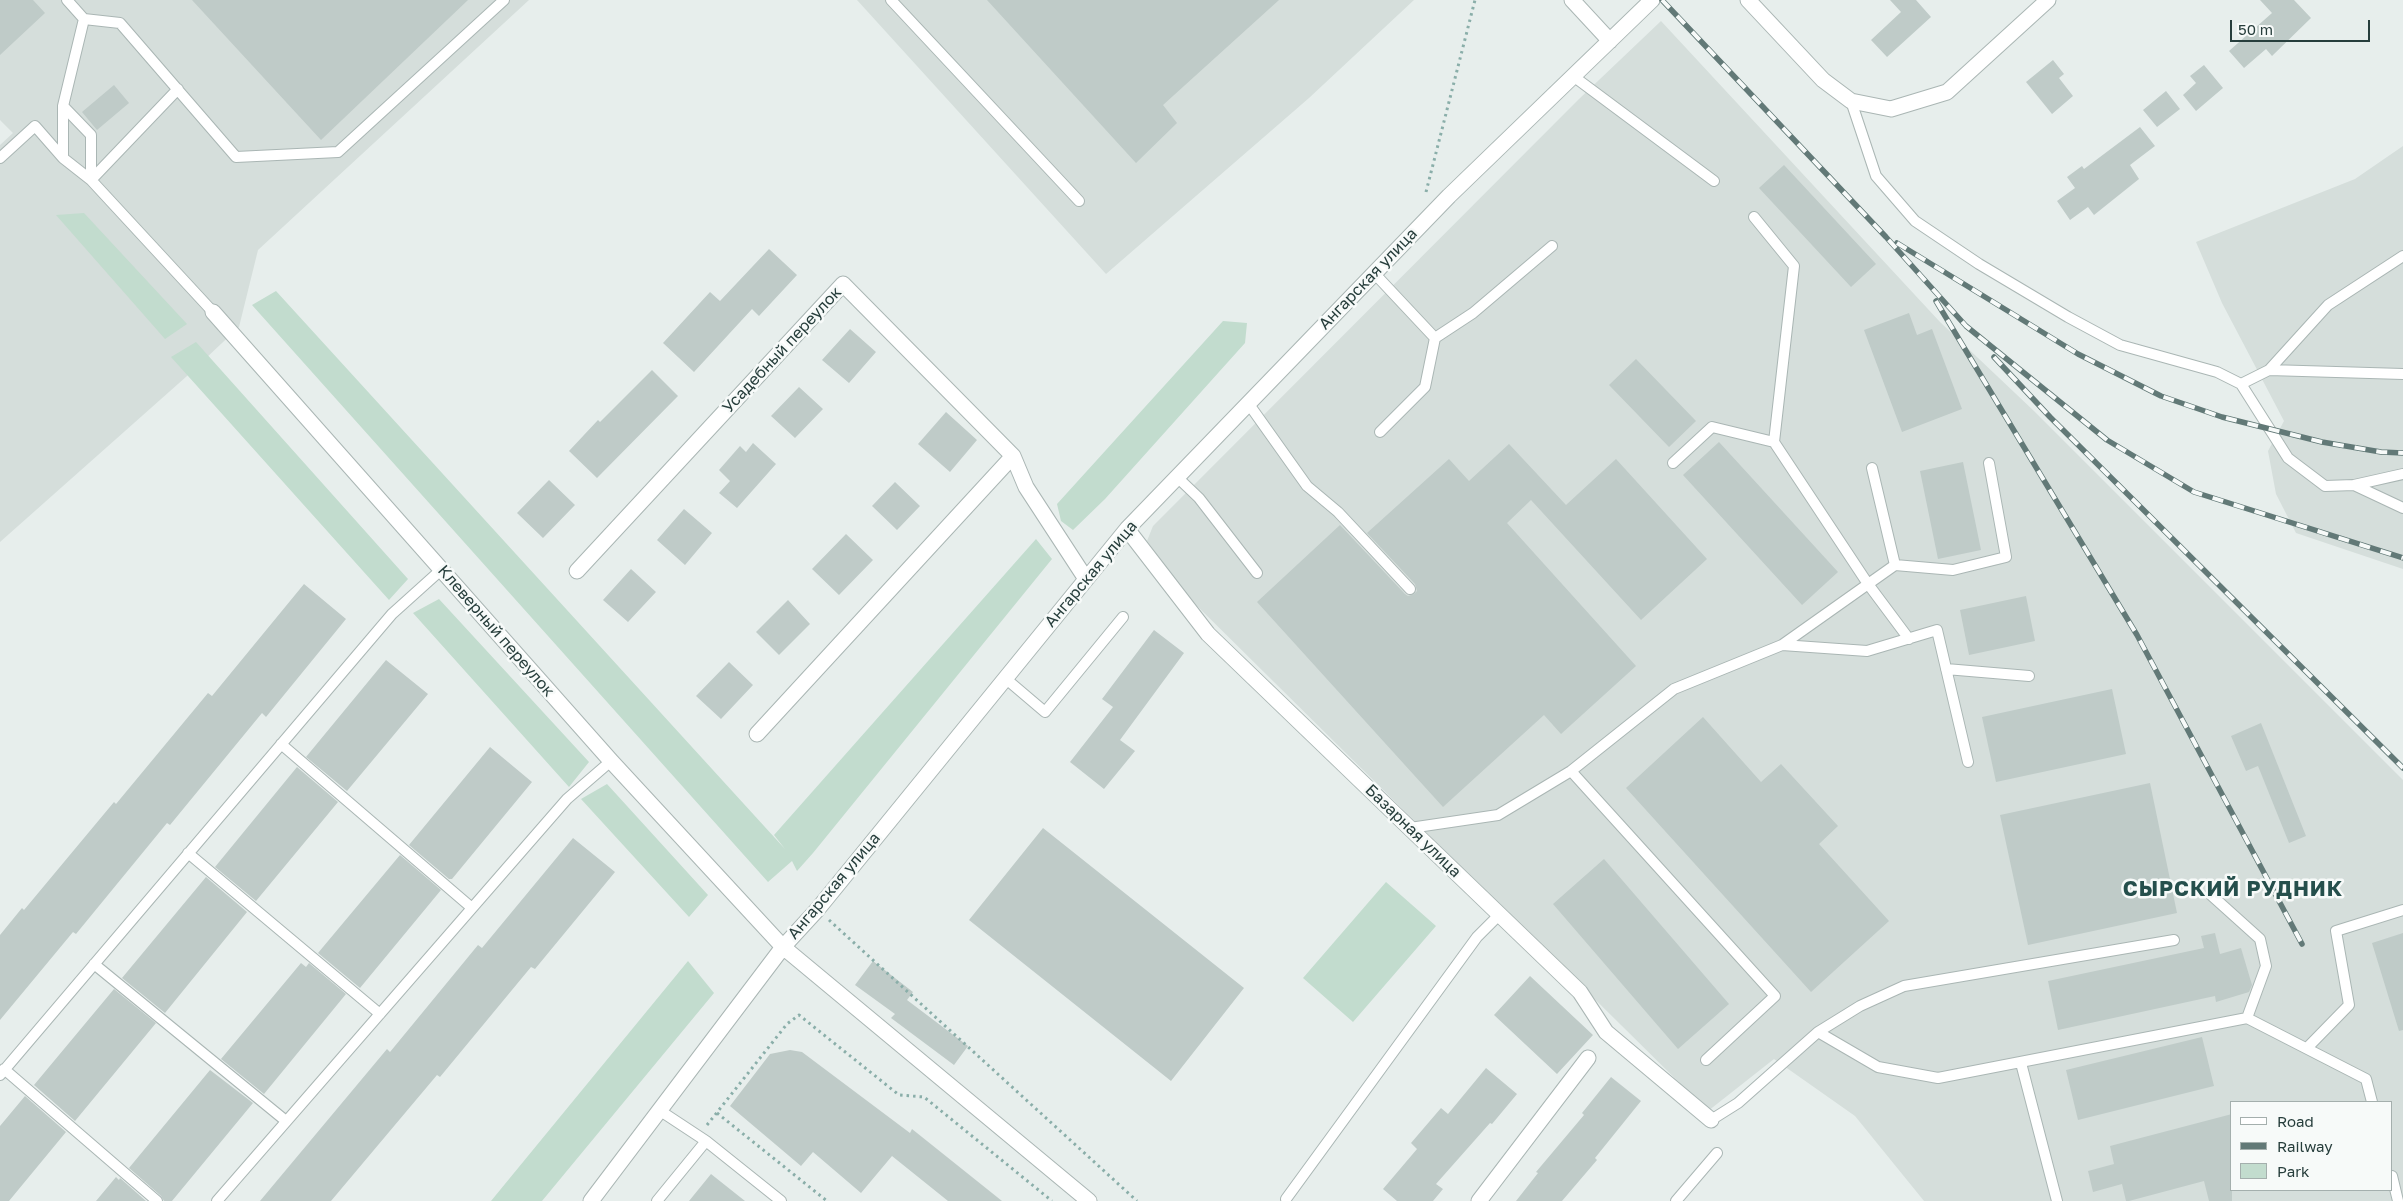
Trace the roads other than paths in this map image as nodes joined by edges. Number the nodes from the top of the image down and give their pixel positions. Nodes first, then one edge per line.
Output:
1 (67, 0) edge
2 (504, 0) edge
3 (891, 0) edge
4 (1572, 0) edge
5 (1652, 0) edge
6 (1748, 0) edge
7 (2048, 0) edge
8 (84, 19) junction
9 (1610, 41) junction
10 (1573, 76) junction
11 (178, 89) junction
12 (1851, 101) junction
13 (63, 106) junction
14 (0, 158) edge
15 (63, 158) junction
16 (91, 180) junction
17 (1714, 181) dead end
18 (1079, 201) dead end
19 (1754, 217) dead end
20 (1552, 246) dead end
21 (2403, 256) edge
22 (1374, 273) junction
23 (212, 312) joint
24 (1435, 338) junction
25 (2269, 370) junction
26 (2403, 374) edge
27 (2241, 384) junction
28 (1248, 403) junction
29 (1380, 432) dead end
30 (1774, 442) junction
31 (1013, 456) junction
32 (1673, 463) dead end
33 (1989, 463) dead end
34 (1872, 468) dead end
35 (2403, 474) edge
36 (1177, 477) junction
37 (2354, 485) junction
38 (2403, 508) edge
39 (1127, 529) junction
40 (1894, 566) junction
41 (442, 569) junction
42 (577, 571) dead end
43 (1257, 573) dead end
44 (1086, 579) junction
45 (1868, 584) junction
46 (1410, 589) dead end
47 (1123, 617) dead end
48 (1909, 639) junction
49 (1782, 645) junction
50 (1946, 669) junction
51 (2029, 676) dead end
52 (1005, 678) junction
53 (757, 734) dead end
54 (281, 744) junction
55 (611, 761) junction
56 (1968, 762) dead end
57 (1571, 771) junction
58 (1410, 828) junction
59 (188, 854) junction
60 (2210, 894) dead end
61 (472, 908) junction
62 (2403, 910) edge
63 (1500, 914) junction
64 (2174, 940) dead end
65 (783, 947) junction
66 (94, 964) junction
67 (380, 1014) junction
68 (2247, 1018) junction
69 (1818, 1032) junction
70 (2307, 1048) junction
71 (1588, 1058) dead end
72 (1706, 1060) dead end
73 (2020, 1063) junction
74 (2, 1072) edge
75 (2372, 1101) edge
76 (660, 1110) junction
77 (1711, 1120) joint
78 (286, 1122) junction
79 (702, 1138) junction
80 (1717, 1153) dead end
81 (2393, 1180) edge
82 (1286, 1199) dead end
83 (157, 1201) edge
84 (216, 1201) edge
85 (591, 1201) edge
86 (657, 1201) edge
87 (781, 1201) edge
88 (1089, 1201) edge
89 (1478, 1201) edge
90 (1676, 1201) edge
91 (2057, 1201) edge
92 (2398, 1201) edge

1 - 8 lane
2 - 11 lane
3 - 18 lane
4 - 9 street
5 - 9 street, Ангарская улица
6 - 12 street
7 - 12 street
8 - 11 lane
8 - 13 lane
9 - 10 street, Ангарская улица
10 - 17 lane
10 - 22 street, Ангарская улица
11 - 16 lane
12 - 27 lane
13 - 15 lane
13 - 16 lane
14 - 15 lane
15 - 16 lane
16 - 23 lane
19 - 30 lane
20 - 24 lane
21 - 25 lane
22 - 24 lane
22 - 28 street, Ангарская улица
23 - 41 street, Клеверный переулок
24 - 29 lane
25 - 26 lane
25 - 27 lane
27 - 37 lane
28 - 36 street, Ангарская улица
28 - 46 lane
30 - 32 lane
30 - 45 lane
31 - 42 street, Усадебный переулок
31 - 44 street, Усадебный переулок
31 - 53 street
33 - 40 lane
34 - 40 lane
35 - 37 lane
36 - 39 street, Ангарская улица
36 - 43 lane
37 - 38 lane
39 - 44 street, Ангарская улица
39 - 58 street, Базарная улица
40 - 45 lane
41 - 54 lane
41 - 55 street, Клеверный переулок
44 - 52 street, Ангарская улица
45 - 48 lane
45 - 49 lane
47 - 52 lane
48 - 49 lane
48 - 50 lane
49 - 57 lane
50 - 51 lane
50 - 56 lane
52 - 65 street, Ангарская улица
54 - 59 lane
54 - 61 lane
55 - 61 lane
55 - 65 street, Клеверный переулок
57 - 58 lane
57 - 72 lane
58 - 63 street, Базарная улица
59 - 66 lane
59 - 67 lane
60 - 68 lane
61 - 67 lane
62 - 70 lane
63 - 77 street, Базарная улица
63 - 82 lane
64 - 69 lane
65 - 76 street, Ангарская улица
65 - 88 street, Клеверный переулок
66 - 74 lane
66 - 78 lane
67 - 78 lane
68 - 70 lane
68 - 73 lane
69 - 73 lane
69 - 77 lane
70 - 75 lane
71 - 89 street
73 - 91 lane
74 - 83 lane
76 - 79 lane
76 - 85 street, Ангарская улица
78 - 84 lane
79 - 86 lane
79 - 87 lane
80 - 90 lane
81 - 92 lane

